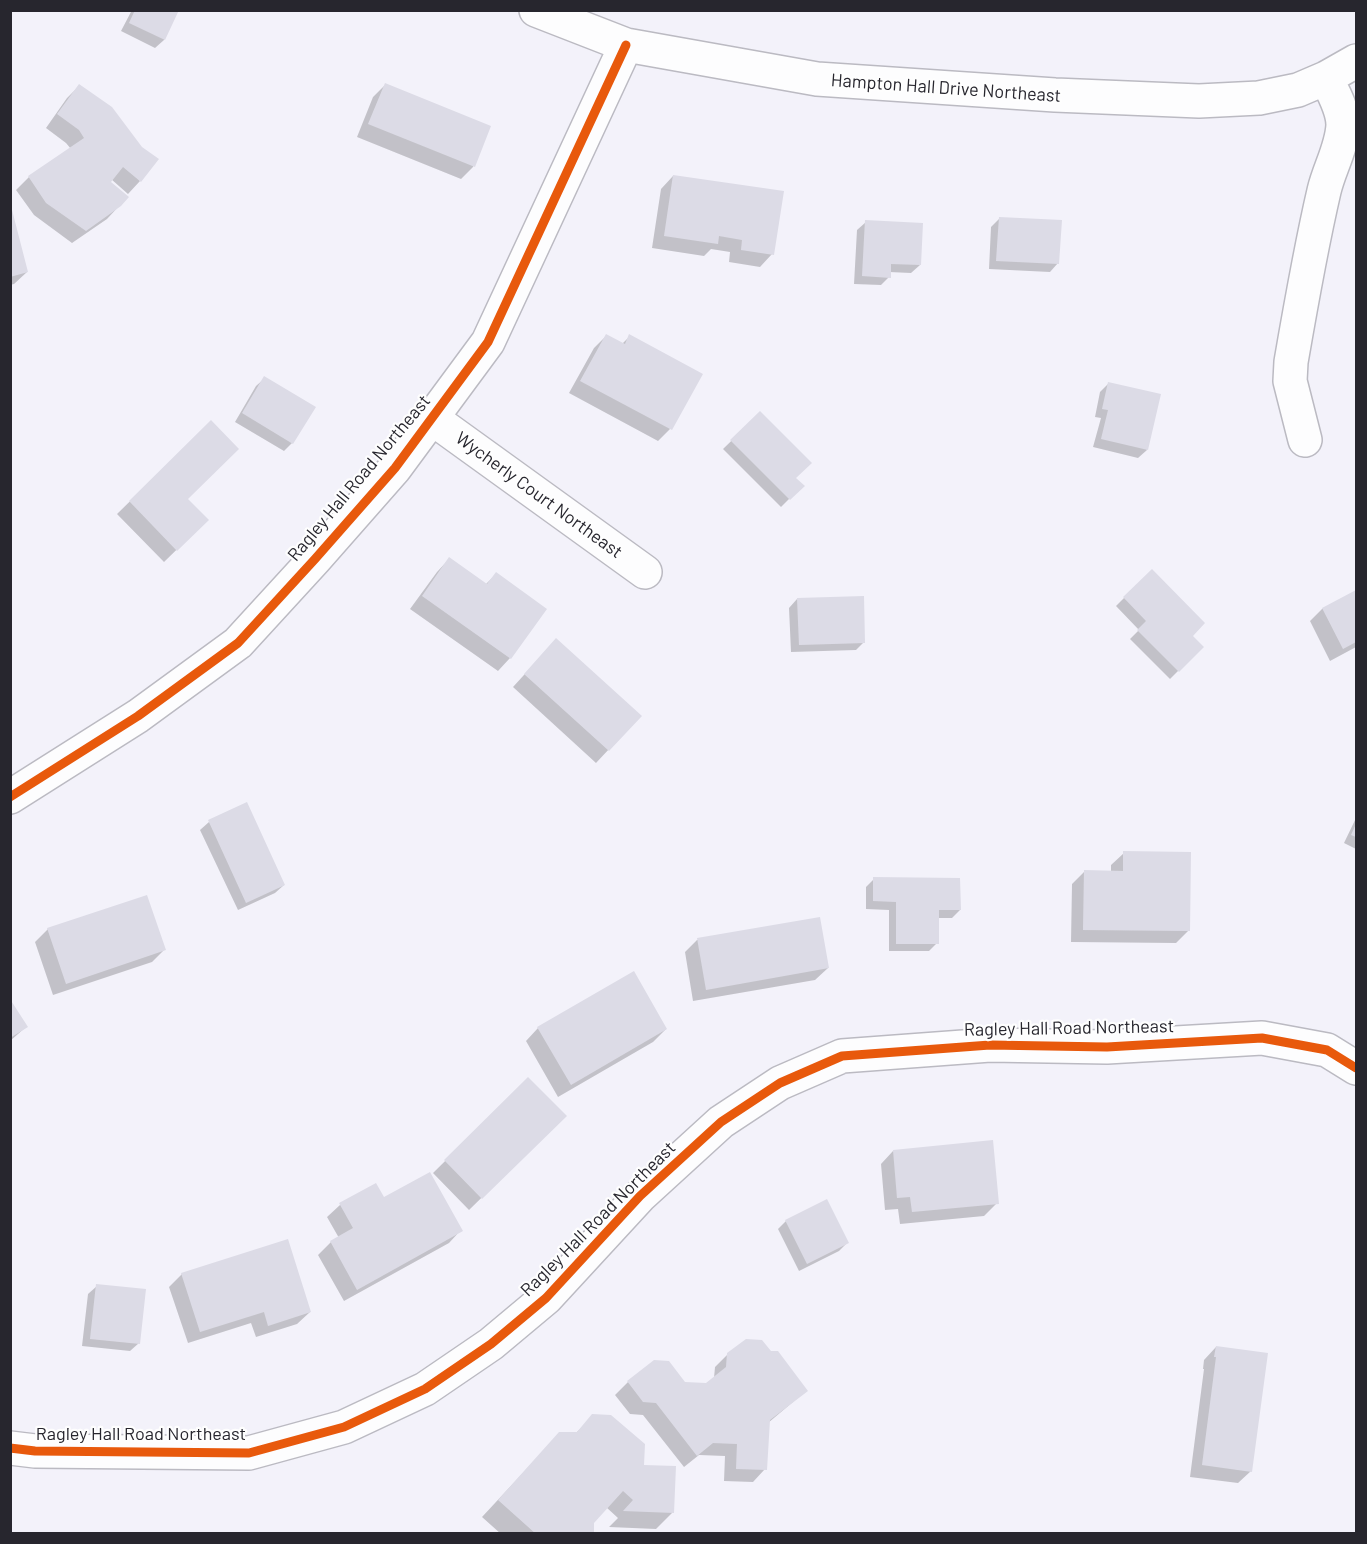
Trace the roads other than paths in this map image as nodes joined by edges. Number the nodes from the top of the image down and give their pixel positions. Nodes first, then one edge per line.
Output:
1 (536, 10) edge
2 (626, 45) junction
3 (1356, 61) edge
4 (1326, 78) junction
5 (433, 418) junction
6 (1305, 440) dead end
7 (645, 572) dead end
8 (10, 797) edge
9 (1356, 1068) edge
10 (10, 1448) edge

1 - 2 street, Hampton Hall Drive Northeast
2 - 4 street, Hampton Hall Drive Northeast
2 - 5 street, Ragley Hall Road Northeast
3 - 4 street, Hampton Hall Drive Northeast
4 - 6 street
5 - 7 street, Wycherly Court Northeast
5 - 8 street, Ragley Hall Road Northeast
9 - 10 street, Ragley Hall Road Northeast

